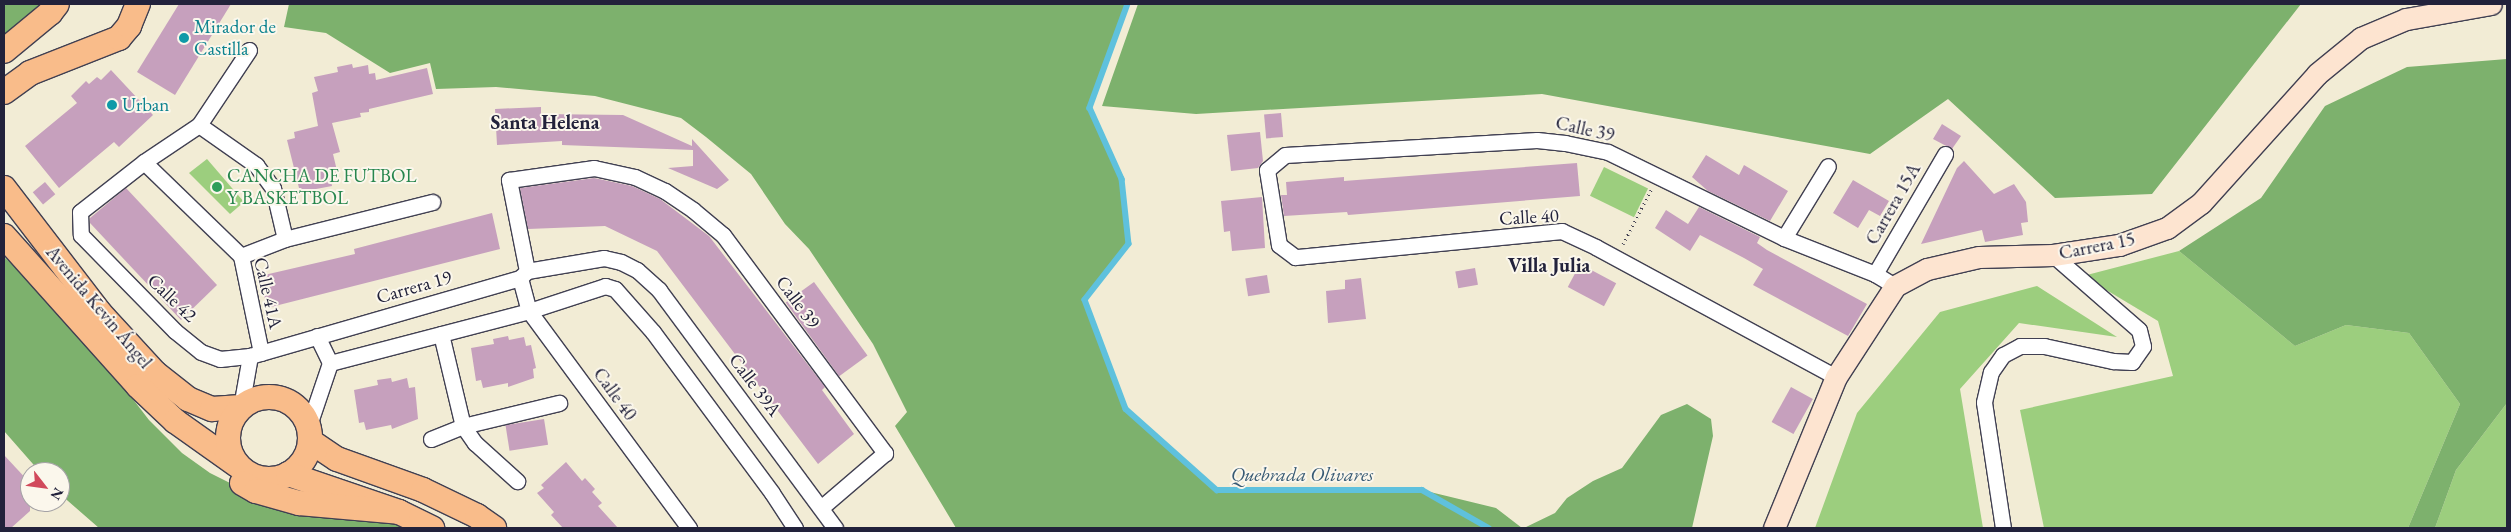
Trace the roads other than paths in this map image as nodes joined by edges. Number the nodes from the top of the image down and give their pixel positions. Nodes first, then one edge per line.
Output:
1 (56, 4) edge
2 (138, 4) edge
3 (2491, 4) edge
4 (249, 50) dead end
5 (4, 52) edge
6 (4, 92) edge
7 (199, 125) junction
8 (1945, 154) dead end
9 (144, 162) junction
10 (1271, 163) joint
11 (1828, 166) dead end
12 (509, 180) joint
13 (4, 188) edge
14 (432, 202) dead end
15 (4, 236) edge
16 (1784, 238) junction
17 (285, 239) junction
18 (2052, 255) junction
19 (241, 256) junction
20 (637, 270) joint
21 (523, 274) junction
22 (1875, 274) junction
23 (1895, 286) junction
24 (530, 311) junction
25 (441, 334) junction
26 (316, 336) junction
27 (256, 355) junction
28 (330, 363) junction
29 (1836, 377) junction
30 (559, 403) dead end
31 (241, 407) junction
32 (175, 421) junction
33 (463, 426) junction
34 (309, 435) junction
35 (431, 439) dead end
36 (237, 465) junction
37 (288, 474) junction
38 (517, 481) dead end
39 (822, 507) junction
40 (399, 512) junction
41 (432, 528) edge
42 (494, 528) edge
43 (689, 528) edge
44 (795, 528) edge
45 (836, 528) edge
46 (1774, 528) edge
47 (2003, 528) edge

1 - 5 main road
2 - 6 main road
3 - 18 main road, Carrera 15
4 - 7 street
7 - 9 street
7 - 17 street
8 - 22 street, Carrera 15A
9 - 19 street, Calle 41A
9 - 27 street, Calle 42
10 - 16 street, Calle 39
10 - 29 street, Calle 40
11 - 16 street
12 - 21 street, Calle 40
12 - 39 street, Calle 39
13 - 31 main road, Avenida Kevin Ángel
14 - 17 street
15 - 32 main road, Avenida Kevin Ángel
16 - 22 street, Calle 39
17 - 19 street
18 - 23 main road, Carrera 15
18 - 47 street
19 - 27 street, Calle 41A
20 - 21 street, Carrera 19
20 - 39 street, Calle 39A
21 - 24 street, Calle 40
21 - 26 street, Carrera 19
22 - 23 street, Calle 39
23 - 29 main road, Carrera 15
24 - 25 street
24 - 43 street, Calle 40
24 - 44 street
25 - 28 street
25 - 33 street
26 - 27 street, Carrera 19
26 - 28 street
27 - 31 street
28 - 34 street
29 - 46 main road, Carrera 15
30 - 33 street
31 - 34 main road
31 - 36 main road
32 - 36 main road, Avenida Kevin Ángel
32 - 40 main road
33 - 35 street
33 - 38 street
34 - 37 main road
34 - 42 main road
36 - 37 main road
37 - 40 main road
39 - 45 street, Calle 39A
40 - 41 main road

